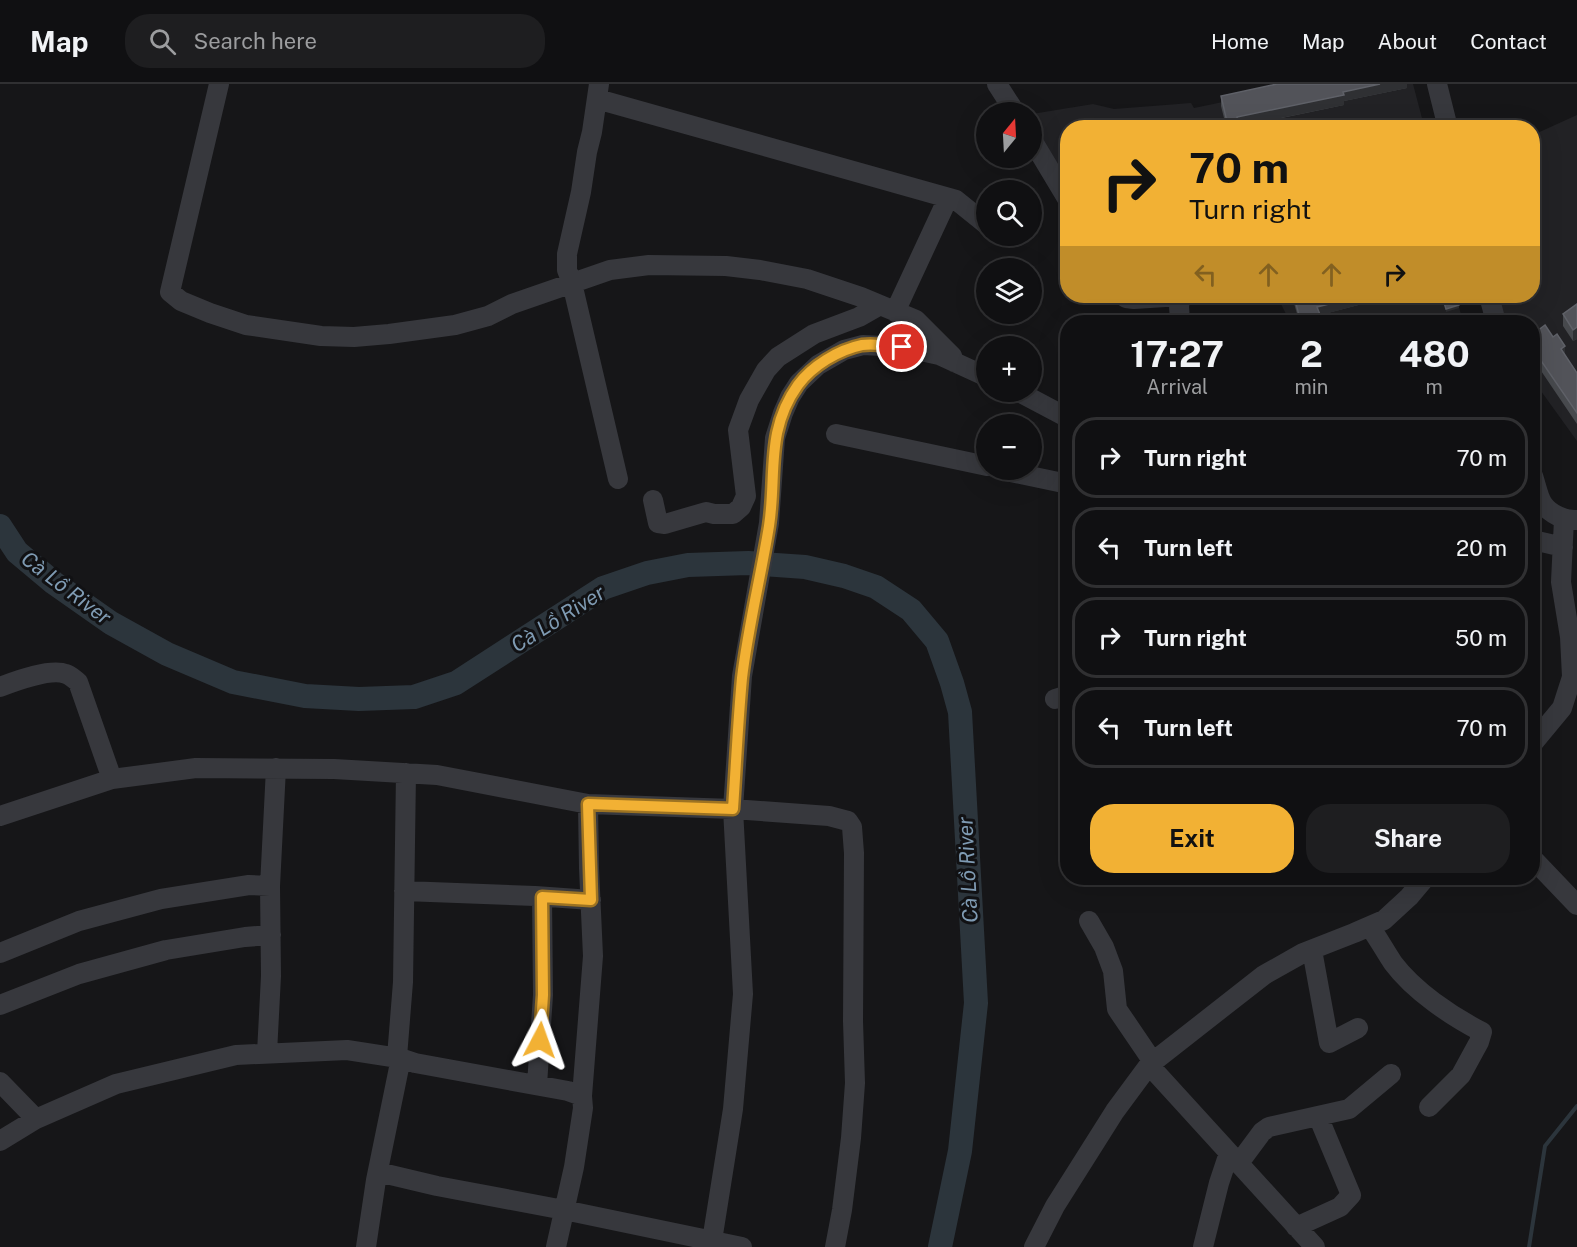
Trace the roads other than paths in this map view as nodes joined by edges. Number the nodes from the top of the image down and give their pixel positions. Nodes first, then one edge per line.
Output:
1 (219, 84) edge
2 (997, 84) edge
3 (1437, 84) edge
4 (598, 92) edge
5 (1009, 102) edge
6 (1446, 120) edge
7 (1042, 157) edge
8 (1060, 187) edge
9 (948, 198) junction
10 (976, 216) edge
11 (572, 283) junction
12 (888, 308) junction
13 (954, 362) junction
14 (976, 372) edge
15 (1037, 402) edge
16 (1060, 414) edge
17 (836, 434) dead end
18 (976, 464) edge
19 (618, 479) dead end
20 (1042, 479) edge
21 (1060, 482) edge
22 (1540, 497) edge
23 (653, 500) dead end
24 (1570, 519) edge
25 (1540, 542) edge
26 (1563, 547) junction
27 (1572, 616) edge
28 (0, 687) edge
29 (1540, 735) edge
30 (276, 768) junction
31 (406, 773) junction
32 (112, 779) junction
33 (588, 804) junction
34 (733, 809) junction
35 (0, 816) edge
36 (1540, 866) edge
37 (1419, 885) edge
38 (270, 886) junction
39 (404, 891) junction
40 (542, 897) junction
41 (591, 900) junction
42 (1577, 905) edge
43 (1089, 921) dead end
44 (1370, 927) junction
45 (270, 935) junction
46 (1312, 950) junction
47 (0, 953) edge
48 (0, 1005) edge
49 (1358, 1028) dead end
50 (267, 1053) junction
51 (399, 1057) junction
52 (1151, 1064) junction
53 (1391, 1074) dead end
54 (0, 1082) edge
55 (537, 1086) junction
56 (582, 1096) junction
57 (1429, 1107) dead end
58 (1318, 1116) junction
59 (36, 1119) junction
60 (0, 1140) edge
61 (1234, 1158) junction
62 (378, 1172) junction
63 (564, 1210) junction
64 (1296, 1227) junction
65 (724, 1245) edge
66 (366, 1247) edge
67 (556, 1247) edge
68 (835, 1247) edge
69 (1034, 1247) edge
70 (1203, 1247) edge
71 (1315, 1247) edge

1 - 11 street
2 - 5 street
3 - 6 street
4 - 9 street
4 - 11 street
7 - 8 street
9 - 10 street
9 - 12 street
11 - 12 street
11 - 19 street
12 - 13 street
12 - 23 street
13 - 14 street
13 - 34 street
15 - 16 street
17 - 18 street
20 - 21 street
22 - 24 street
24 - 26 street
25 - 26 street
26 - 27 street
27 - 29 street
28 - 32 street
30 - 31 street
30 - 32 street
30 - 38 street
31 - 33 street
31 - 39 street
32 - 35 street
33 - 34 street
33 - 41 street
34 - 65 street
34 - 68 street
36 - 42 street
37 - 44 street
38 - 45 street
38 - 47 street
39 - 40 street
39 - 51 street
40 - 41 street
40 - 55 street
41 - 56 street
43 - 52 street
44 - 46 street
44 - 57 street
45 - 48 street
45 - 50 street
46 - 49 street
46 - 52 street
50 - 51 street
50 - 59 street
51 - 55 street
51 - 62 street
52 - 61 street
52 - 69 street
53 - 58 street
54 - 59 street
55 - 56 street
56 - 63 street
58 - 61 street
58 - 64 street
59 - 60 street
61 - 64 street
61 - 70 street
62 - 63 street
62 - 66 street
63 - 65 street
63 - 67 street
64 - 71 street

